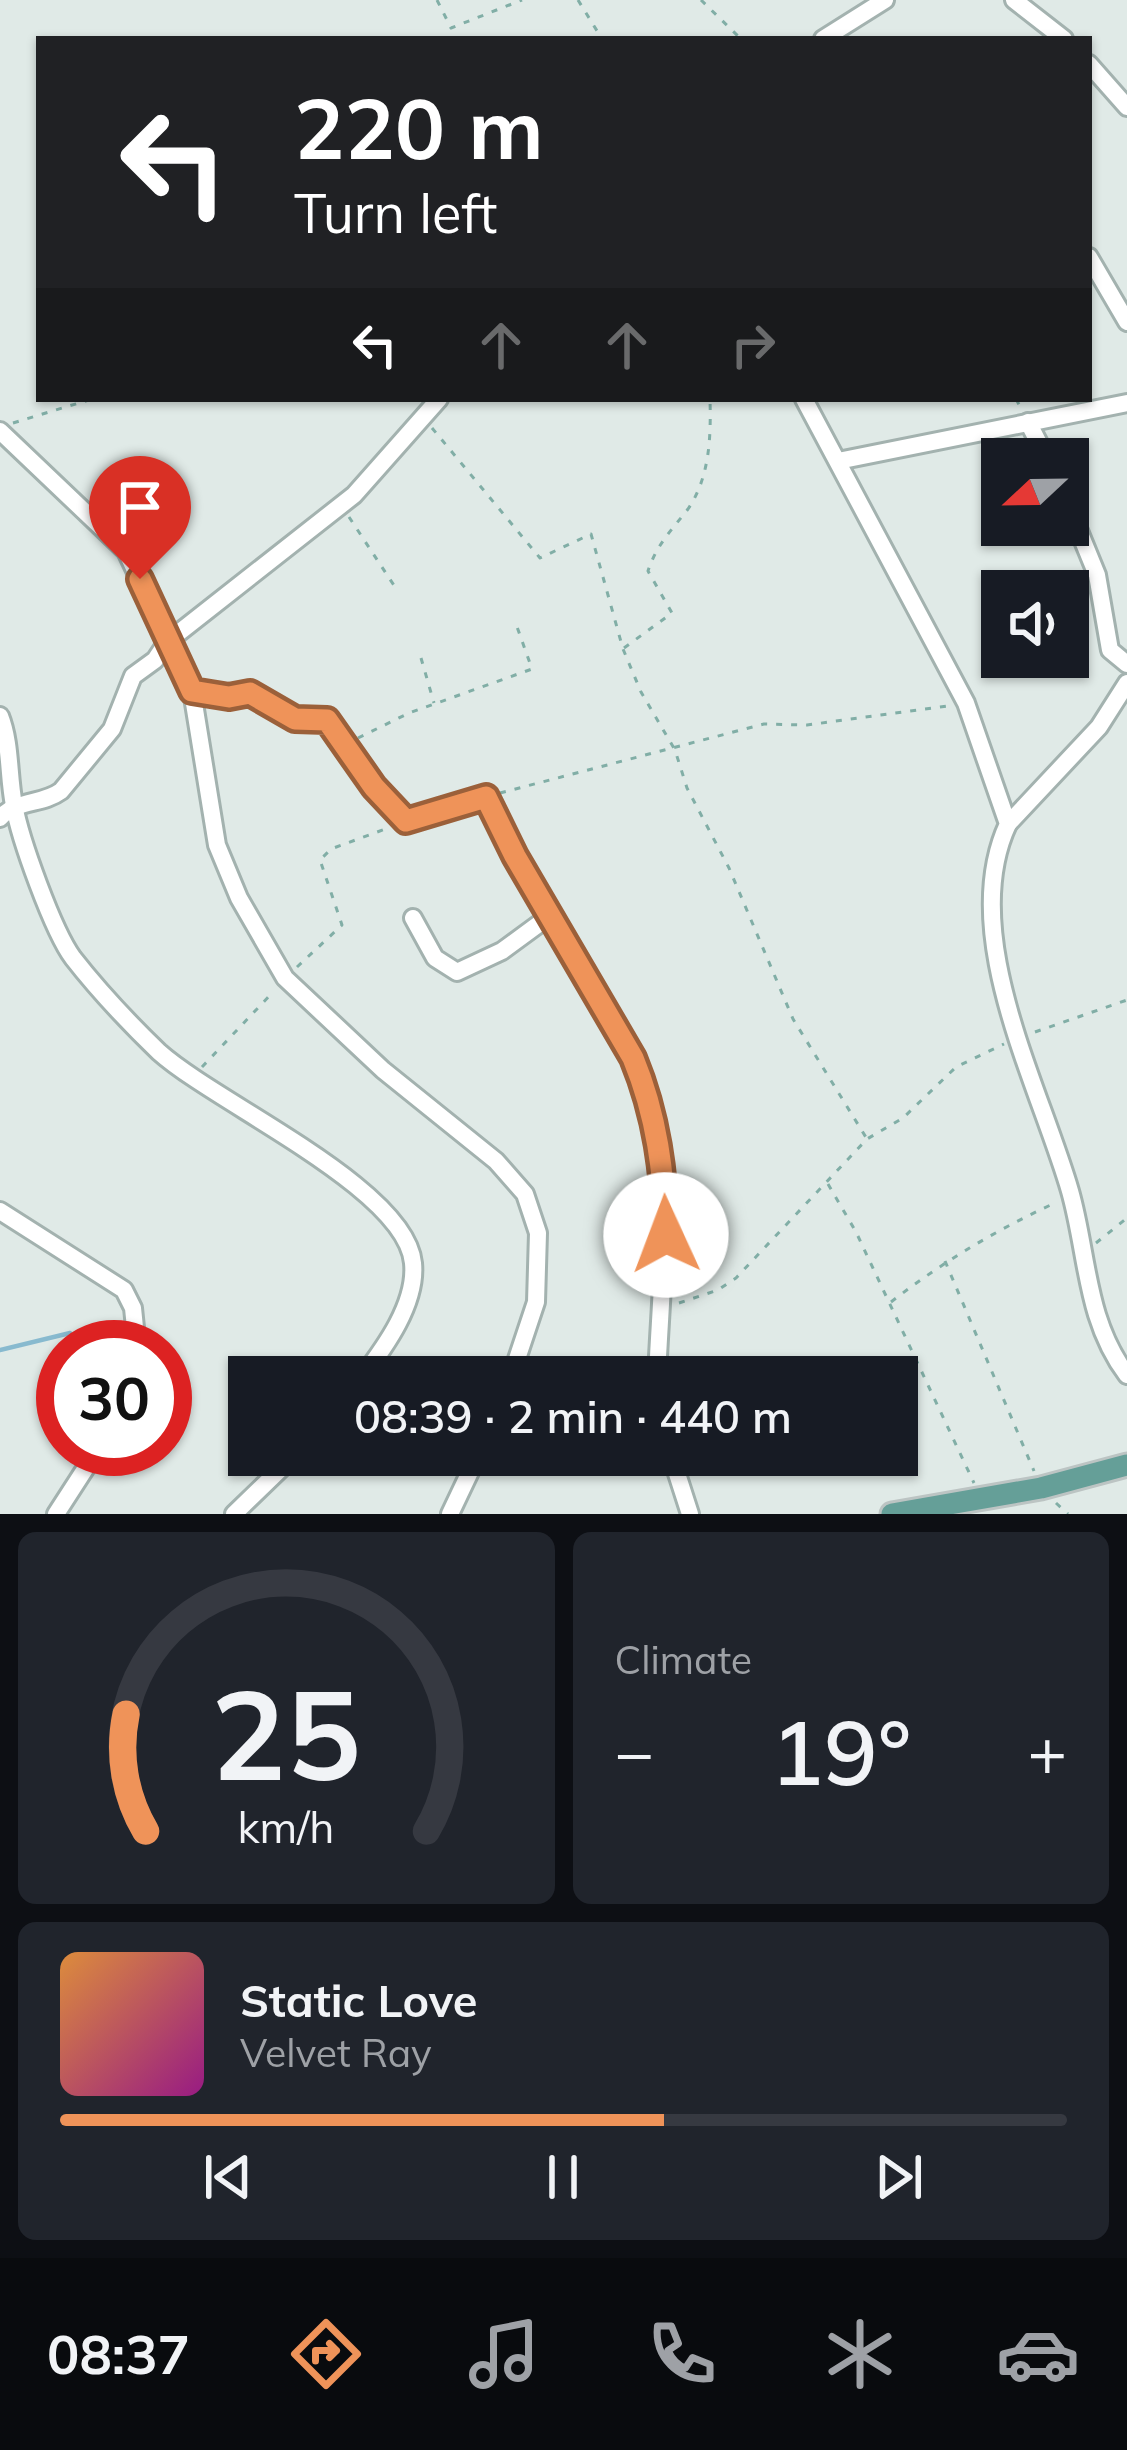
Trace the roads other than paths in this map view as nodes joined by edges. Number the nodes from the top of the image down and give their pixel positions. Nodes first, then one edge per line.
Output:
1 (885, 0) edge
2 (1014, 0) edge
3 (844, 35) edge
4 (1060, 36) edge
5 (1092, 67) edge
6 (1127, 107) edge
7 (1092, 261) edge
8 (1127, 322) edge
9 (436, 402) edge
10 (806, 402) edge
11 (1127, 403) edge
12 (1028, 422) junction
13 (0, 429) edge
14 (1036, 438) edge
15 (838, 460) junction
16 (1085, 546) edge
17 (167, 642) junction
18 (1127, 664) edge
19 (1127, 683) edge
20 (192, 691) junction
21 (0, 716) edge
22 (7, 812) edge
23 (1008, 824) junction
24 (550, 915) junction
25 (413, 918) dead end
26 (0, 1211) edge
27 (135, 1320) edge
28 (378, 1356) edge
29 (519, 1356) edge
30 (658, 1356) edge
31 (1127, 1375) edge
32 (1127, 1465) edge
33 (81, 1476) edge
34 (274, 1476) edge
35 (468, 1476) edge
36 (677, 1476) edge
37 (56, 1514) edge
38 (234, 1514) edge
39 (451, 1514) edge
40 (690, 1514) edge
41 (892, 1514) edge

1 - 3 street
2 - 4 street
5 - 6 street
7 - 8 street
9 - 17 street
10 - 15 street
11 - 12 street
12 - 14 street
12 - 15 street
13 - 17 street
15 - 23 street
16 - 18 street
17 - 20 street
17 - 22 street
19 - 23 street
20 - 24 street
20 - 29 street
21 - 22 street
22 - 28 street
23 - 31 street
24 - 25 street
24 - 30 street
26 - 27 street
32 - 41 main road
33 - 37 street
34 - 38 street
35 - 39 street
36 - 40 street

